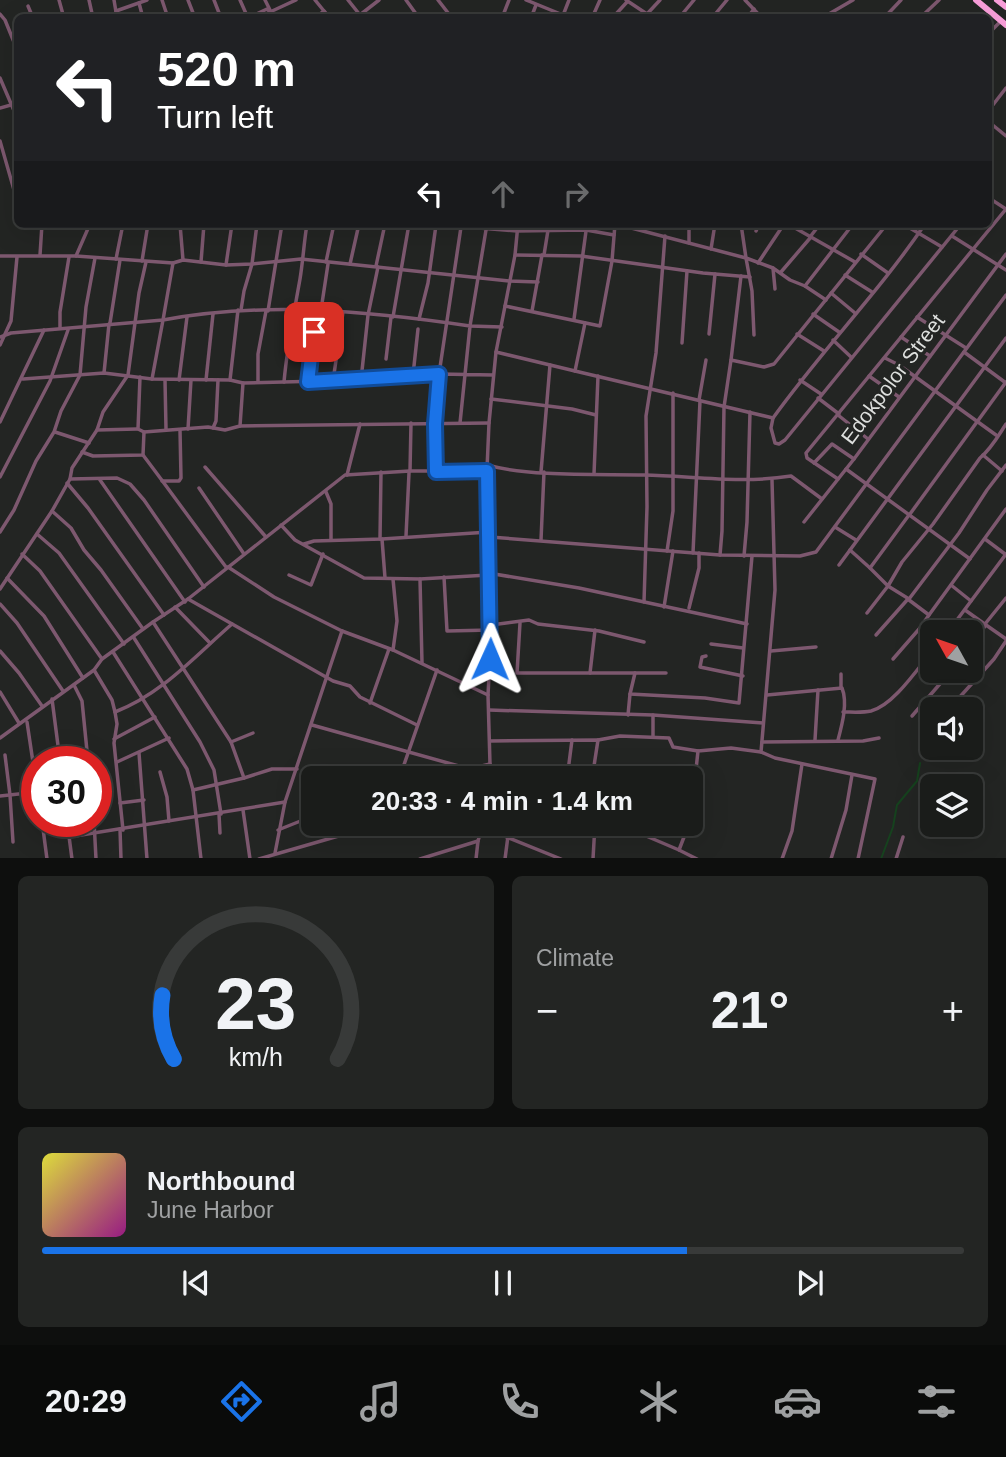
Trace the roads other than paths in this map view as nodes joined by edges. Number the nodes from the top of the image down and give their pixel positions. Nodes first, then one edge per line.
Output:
1 (114, 0) edge
2 (147, 0) edge
3 (265, 0) edge
4 (315, 0) edge
5 (379, 0) edge
6 (438, 0) edge
7 (526, 0) edge
8 (660, 0) edge
9 (694, 0) edge
10 (727, 0) edge
11 (745, 0) edge
12 (853, 0) edge
13 (901, 0) edge
14 (939, 0) edge
15 (976, 0) edge
16 (998, 0) edge
17 (138, 1) edge
18 (293, 1) edge
19 (626, 1) edge
20 (536, 5) junction
21 (28, 6) dead end
22 (1006, 7) edge
23 (754, 9) junction
24 (116, 11) junction
25 (324, 11) junction
26 (270, 12) junction
27 (0, 14) edge
28 (31, 14) edge
29 (116, 14) edge
30 (256, 14) edge
31 (320, 14) edge
32 (327, 14) edge
33 (360, 14) edge
34 (449, 14) edge
35 (533, 14) edge
36 (557, 14) edge
37 (616, 14) dead end
38 (643, 14) edge
39 (648, 14) edge
40 (682, 14) edge
41 (715, 14) edge
42 (750, 14) edge
43 (758, 14) edge
44 (829, 14) edge
45 (888, 14) edge
46 (924, 14) edge
47 (1003, 23) edge
48 (14, 42) edge
49 (0, 78) edge
50 (1006, 88) edge
51 (14, 102) edge
52 (992, 106) edge
53 (992, 124) edge
54 (1006, 136) edge
55 (0, 141) edge
56 (14, 190) edge
57 (1006, 209) edge
58 (992, 226) edge
59 (42, 228) edge
60 (88, 228) edge
61 (123, 228) edge
62 (148, 228) edge
63 (180, 228) edge
64 (204, 228) edge
65 (231, 228) edge
66 (256, 228) edge
67 (281, 228) edge
68 (306, 228) edge
69 (333, 228) edge
70 (358, 228) edge
71 (383, 228) edge
72 (408, 228) edge
73 (435, 228) edge
74 (462, 228) edge
75 (486, 228) edge
76 (494, 228) edge
77 (517, 228) edge
78 (540, 228) edge
79 (548, 228) edge
80 (561, 228) edge
81 (615, 228) edge
82 (632, 228) edge
83 (689, 228) edge
84 (714, 228) edge
85 (742, 228) edge
86 (757, 228) edge
87 (783, 228) edge
88 (794, 228) edge
89 (817, 228) edge
90 (850, 228) edge
91 (884, 228) edge
92 (909, 228) edge
93 (922, 228) edge
94 (958, 228) edge
95 (991, 228) edge
96 (586, 230) junction
97 (517, 231) junction
98 (756, 231) dead end
99 (918, 234) junction
100 (614, 235) junction
101 (665, 236) junction
102 (951, 236) junction
103 (811, 237) junction
104 (689, 243) junction
105 (942, 247) junction
106 (711, 249) junction
107 (834, 249) junction
108 (973, 250) junction
109 (861, 254) junction
110 (1006, 254) edge
111 (40, 255) junction
112 (515, 255) junction
113 (543, 255) junction
114 (0, 256) edge
115 (76, 256) junction
116 (581, 256) junction
117 (17, 257) junction
118 (69, 257) junction
119 (95, 258) junction
120 (746, 258) junction
121 (118, 259) junction
122 (301, 259) junction
123 (183, 260) junction
124 (144, 261) junction
125 (276, 261) junction
126 (612, 261) junction
127 (201, 262) junction
128 (328, 262) junction
129 (758, 262) junction
130 (855, 262) junction
131 (173, 263) junction
132 (252, 264) junction
133 (350, 264) junction
134 (226, 265) junction
135 (377, 266) junction
136 (999, 266) junction
137 (663, 268) junction
138 (772, 268) junction
139 (402, 269) junction
140 (1006, 270) edge
141 (687, 271) junction
142 (781, 272) junction
143 (428, 273) junction
144 (888, 273) junction
145 (715, 274) junction
146 (453, 275) junction
147 (845, 275) junction
148 (741, 276) junction
149 (478, 277) junction
150 (750, 277) junction
151 (509, 281) junction
152 (538, 282) junction
153 (805, 286) junction
154 (775, 289) dead end
155 (872, 292) junction
156 (831, 293) junction
157 (1006, 295) edge
158 (826, 300) junction
159 (505, 306) junction
160 (295, 309) junction
161 (239, 310) junction
162 (267, 311) junction
163 (319, 311) junction
164 (532, 311) junction
165 (343, 312) junction
166 (855, 313) junction
167 (213, 314) junction
168 (813, 314) junction
169 (368, 315) junction
170 (187, 317) junction
171 (392, 317) junction
172 (917, 317) junction
173 (419, 319) junction
174 (574, 319) junction
175 (163, 320) junction
176 (136, 321) junction
177 (446, 322) junction
178 (585, 323) junction
179 (110, 324) junction
180 (86, 326) junction
181 (470, 326) junction
182 (502, 327) junction
183 (60, 328) junction
184 (68, 329) junction
185 (418, 329) dead end
186 (44, 330) junction
187 (839, 332) junction
188 (709, 334) dead end
189 (797, 334) junction
190 (754, 335) dead end
191 (945, 335) junction
192 (2, 337) edge
193 (901, 337) junction
194 (1006, 338) edge
195 (833, 340) junction
196 (681, 342) dead end
197 (0, 345) edge
198 (965, 350) junction
199 (824, 351) junction
200 (496, 352) junction
201 (930, 356) junction
202 (852, 357) junction
203 (885, 358) junction
204 (386, 359) dead end
205 (706, 360) dead end
206 (732, 360) junction
207 (550, 365) junction
208 (985, 367) junction
209 (575, 371) junction
210 (104, 373) junction
211 (439, 374) junction
212 (80, 375) junction
213 (128, 375) junction
214 (413, 375) junction
215 (465, 375) junction
216 (493, 375) junction
217 (598, 376) junction
218 (869, 376) junction
219 (140, 377) junction
220 (915, 377) junction
221 (50, 378) junction
222 (23, 379) junction
223 (152, 379) junction
224 (165, 380) junction
225 (179, 380) junction
226 (191, 380) junction
227 (206, 380) junction
228 (218, 380) junction
229 (230, 380) junction
230 (361, 380) junction
231 (800, 380) junction
232 (333, 381) junction
233 (284, 382) junction
234 (308, 382) junction
235 (243, 383) junction
236 (258, 383) junction
237 (1006, 383) edge
238 (650, 388) junction
239 (934, 390) junction
240 (673, 393) junction
241 (819, 396) junction
242 (899, 397) junction
243 (491, 399) junction
244 (700, 400) junction
245 (546, 405) junction
246 (956, 405) junction
247 (724, 407) junction
248 (750, 412) junction
249 (838, 414) junction
250 (596, 415) junction
251 (773, 418) junction
252 (0, 422) edge
253 (977, 422) junction
254 (411, 423) junction
255 (460, 423) junction
256 (489, 423) junction
257 (360, 424) junction
258 (435, 424) junction
259 (1006, 424) edge
260 (240, 426) junction
261 (213, 428) junction
262 (138, 429) junction
263 (166, 429) junction
264 (180, 429) junction
265 (188, 429) junction
266 (97, 430) junction
267 (54, 432) junction
268 (144, 432) junction
269 (996, 435) junction
270 (868, 439) junction
271 (89, 443) junction
272 (82, 452) junction
273 (143, 455) junction
274 (984, 455) junction
275 (854, 459) junction
276 (814, 463) junction
277 (488, 465) junction
278 (1006, 466) edge
279 (205, 467) dead end
280 (846, 469) junction
281 (487, 471) junction
282 (1002, 471) junction
283 (381, 472) junction
284 (409, 472) junction
285 (436, 472) junction
286 (543, 472) junction
287 (594, 474) junction
288 (347, 475) junction
289 (647, 475) junction
290 (0, 477) edge
291 (672, 477) junction
292 (698, 477) junction
293 (99, 479) junction
294 (748, 479) junction
295 (838, 479) junction
296 (723, 480) junction
297 (772, 480) junction
298 (68, 481) junction
299 (159, 481) junction
300 (867, 485) junction
301 (199, 488) dead end
302 (326, 492) junction
303 (889, 498) junction
304 (822, 499) junction
305 (1006, 509) edge
306 (52, 511) junction
307 (910, 514) junction
308 (804, 522) dead end
309 (281, 525) junction
310 (835, 527) junction
311 (930, 528) junction
312 (0, 531) edge
313 (37, 534) junction
314 (489, 535) junction
315 (266, 537) junction
316 (406, 537) junction
317 (381, 539) junction
318 (985, 539) junction
319 (331, 540) junction
320 (541, 540) junction
321 (856, 540) junction
322 (304, 544) junction
323 (950, 544) junction
324 (646, 549) junction
325 (850, 550) junction
326 (667, 551) junction
327 (674, 551) junction
328 (693, 553) junction
329 (699, 553) junction
330 (22, 554) junction
331 (244, 554) junction
332 (323, 554) junction
333 (1006, 554) edge
334 (720, 555) junction
335 (774, 555) junction
336 (744, 556) junction
337 (752, 556) junction
338 (970, 559) junction
339 (839, 565) dead end
340 (227, 567) junction
341 (870, 568) junction
342 (488, 574) junction
343 (289, 575) dead end
344 (444, 577) junction
345 (7, 578) junction
346 (385, 578) junction
347 (393, 579) junction
348 (420, 579) junction
349 (951, 585) junction
350 (888, 586) junction
351 (204, 587) junction
352 (0, 589) edge
353 (1006, 598) edge
354 (908, 599) junction
355 (186, 600) junction
356 (644, 601) junction
357 (971, 601) junction
358 (0, 604) edge
359 (175, 607) junction
360 (664, 607) junction
361 (689, 608) dead end
362 (965, 611) junction
363 (867, 613) dead end
364 (164, 615) junction
365 (929, 615) junction
366 (958, 620) edge
367 (153, 622) junction
368 (520, 623) junction
369 (232, 624) junction
370 (747, 624) junction
371 (985, 624) junction
372 (491, 627) junction
373 (143, 629) junction
374 (595, 630) junction
375 (342, 631) junction
376 (876, 635) dead end
377 (134, 638) junction
378 (1006, 640) edge
379 (644, 642) dead end
380 (210, 643) junction
381 (124, 644) junction
382 (711, 644) dead end
383 (817, 647) dead end
384 (743, 648) junction
385 (391, 649) junction
386 (0, 651) edge
387 (771, 651) junction
388 (113, 652) junction
389 (706, 656) dead end
390 (102, 659) junction
391 (893, 659) dead end
392 (422, 663) junction
393 (183, 666) junction
394 (920, 668) edge
395 (94, 670) junction
396 (437, 670) junction
397 (590, 673) junction
398 (635, 673) junction
399 (666, 673) dead end
400 (841, 674) dead end
401 (743, 676) junction
402 (327, 677) junction
403 (83, 678) junction
404 (940, 683) edge
405 (74, 684) junction
406 (165, 684) junction
407 (841, 688) junction
408 (818, 690) junction
409 (63, 691) junction
410 (0, 692) edge
411 (630, 694) junction
412 (488, 695) junction
413 (766, 695) junction
414 (960, 697) edge
415 (144, 698) junction
416 (52, 699) junction
417 (370, 703) junction
418 (41, 706) junction
419 (489, 710) junction
420 (115, 712) junction
421 (843, 712) junction
422 (628, 715) junction
423 (653, 715) junction
424 (912, 716) dead end
425 (155, 717) junction
426 (27, 722) dead end
427 (19, 723) junction
428 (763, 723) junction
429 (312, 725) junction
430 (417, 725) junction
431 (253, 733) dead end
432 (653, 736) junction
433 (0, 738) edge
434 (169, 738) junction
435 (879, 738) dead end
436 (114, 739) junction
437 (572, 740) junction
438 (598, 740) junction
439 (814, 740) junction
440 (838, 740) junction
441 (489, 741) junction
442 (231, 742) junction
443 (762, 742) junction
444 (30, 746) edge
445 (58, 746) edge
446 (86, 746) edge
447 (409, 751) junction
448 (698, 751) junction
449 (761, 752) junction
450 (139, 753) junction
451 (5, 755) dead end
452 (116, 762) junction
453 (802, 764) junction
454 (489, 765) joint
455 (404, 766) edge
456 (459, 766) edge
457 (481, 766) edge
458 (569, 766) edge
459 (594, 766) edge
460 (696, 766) edge
461 (296, 769) junction
462 (160, 772) dead end
463 (852, 775) junction
464 (244, 778) junction
465 (217, 785) junction
466 (194, 790) junction
467 (21, 793) edge
468 (10, 795) junction
469 (0, 796) edge
470 (144, 800) junction
471 (285, 802) junction
472 (120, 803) junction
473 (243, 810) junction
474 (220, 814) junction
475 (195, 817) junction
476 (169, 821) junction
477 (301, 821) edge
478 (145, 825) junction
479 (122, 829) junction
480 (112, 830) edge
481 (278, 830) junction
482 (220, 833) dead end
483 (339, 836) edge
484 (480, 836) edge
485 (508, 836) joint
486 (594, 836) edge
487 (646, 836) edge
488 (684, 836) edge
489 (44, 837) edge
490 (69, 837) edge
491 (95, 837) edge
492 (903, 838) dead end
493 (478, 841) junction
494 (13, 842) dead end
495 (678, 850) junction
496 (277, 855) edge
497 (47, 858) edge
498 (72, 858) edge
499 (96, 858) edge
500 (121, 858) edge
501 (147, 858) edge
502 (201, 858) edge
503 (250, 858) edge
504 (423, 858) edge
505 (477, 858) edge
506 (505, 858) edge
507 (558, 858) edge
508 (593, 858) edge
509 (695, 858) edge
510 (782, 858) edge
511 (831, 858) edge
512 (858, 858) edge
513 (895, 858) edge

1 - 24 street
2 - 17 street
3 - 26 street
4 - 25 street
5 - 33 street
6 - 34 street
7 - 20 street
8 - 39 street
9 - 40 street
10 - 41 street
11 - 23 street
12 - 44 street
13 - 45 street
14 - 46 street
15 - 47 highway
16 - 22 highway
17 - 24 street
18 - 26 street
19 - 37 street
19 - 38 street
20 - 35 street
20 - 36 street
21 - 28 street
23 - 42 street
23 - 43 street
24 - 29 street
25 - 31 street
25 - 32 street
26 - 30 street
27 - 48 street
49 - 51 street
50 - 52 street
53 - 54 street
55 - 56 street
57 - 58 street
59 - 111 street
60 - 115 street
61 - 121 street
62 - 124 street
63 - 123 street
64 - 127 street
65 - 134 street
66 - 132 street
67 - 125 street
68 - 122 street
69 - 128 street
70 - 133 street
71 - 135 street
72 - 139 street
73 - 143 street
74 - 146 street
75 - 149 street
76 - 97 street
77 - 97 street
78 - 97 street
79 - 113 street
80 - 96 street
81 - 100 street
82 - 101 street
83 - 104 street
84 - 106 street
85 - 120 street
86 - 98 street
87 - 129 street
88 - 103 street
89 - 103 street
90 - 107 street
91 - 109 street
92 - 99 street
93 - 99 street
94 - 102 street
95 - 108 street
96 - 100 street
96 - 116 street
97 - 112 street
99 - 105 street
99 - 144 street
100 - 126 street
101 - 104 street
101 - 137 street
102 - 105 street
102 - 108 street
103 - 107 street
103 - 142 street
104 - 106 street
105 - 202 street
106 - 120 street
107 - 130 street
107 - 153 street
108 - 136 street
108 - 172 street
109 - 130 street
109 - 144 street
110 - 136 street, Edokpolor Street
111 - 117 street
111 - 118 street
112 - 113 street
112 - 151 street
113 - 116 street
113 - 152 street
114 - 117 street
115 - 118 street
115 - 119 street
116 - 126 street
116 - 174 street
117 - 192 street
118 - 183 street
119 - 121 street
119 - 180 street
120 - 129 street
120 - 150 street
121 - 124 street
121 - 179 street
122 - 125 street
122 - 128 street
122 - 160 street
123 - 127 street
123 - 131 street
124 - 131 street
124 - 176 street
125 - 132 street
125 - 162 street
126 - 137 street
126 - 178 street
127 - 134 street
128 - 133 street
128 - 163 street
129 - 138 street
130 - 147 street
131 - 175 street
132 - 134 street
132 - 161 street
133 - 135 street
135 - 139 street
135 - 169 street
136 - 140 street
136 - 191 street, Edokpolor Street
137 - 141 street
137 - 238 street
138 - 142 street
138 - 154 street
139 - 143 street
139 - 171 street
141 - 145 street
141 - 196 street
142 - 153 street
143 - 146 street
143 - 173 street
144 - 155 street
145 - 148 street
145 - 188 street
146 - 149 street
146 - 177 street
147 - 155 street
147 - 156 street
148 - 150 street
148 - 206 street
149 - 151 street
149 - 181 street
150 - 190 street
151 - 152 street
151 - 159 street
152 - 164 street
153 - 158 street
155 - 166 street
156 - 158 street
156 - 166 street
157 - 198 street
158 - 168 street
159 - 164 street
159 - 182 street
160 - 162 street
160 - 163 street
160 - 233 street
161 - 162 street
161 - 167 street
161 - 229 street
162 - 236 street
163 - 165 street
163 - 234 street
164 - 174 street
165 - 169 street
165 - 232 street
166 - 187 street
167 - 170 street
167 - 227 street
168 - 187 street
168 - 189 street
169 - 171 street
169 - 230 street
170 - 175 street
170 - 225 street
171 - 173 street
171 - 204 street
172 - 191 street
172 - 193 street
173 - 177 street
174 - 178 street
175 - 176 street
175 - 223 street
176 - 179 street
176 - 213 street
177 - 181 street
177 - 211 street
178 - 209 street
179 - 180 street
179 - 210 street
180 - 184 street
180 - 212 street
181 - 182 street
181 - 215 street
182 - 200 street
183 - 184 street
183 - 186 street
184 - 221 street
185 - 214 street
186 - 192 street
186 - 222 street
187 - 195 street
189 - 199 street
189 - 206 street
191 - 198 street
191 - 201 street, Edokpolor Street
192 - 197 street
193 - 201 street
193 - 203 street
194 - 208 street
195 - 199 street
195 - 202 street
198 - 208 street
198 - 239 street
199 - 231 street
200 - 207 street
200 - 216 street
201 - 220 street, Edokpolor Street
202 - 241 street
203 - 218 street
203 - 220 street
205 - 244 street
206 - 247 street
207 - 209 street
207 - 245 street
208 - 237 street
208 - 246 street
209 - 217 street
210 - 212 street
210 - 213 street
211 - 214 street
211 - 215 street
211 - 258 street
212 - 221 street
212 - 267 street
213 - 219 street
213 - 266 street
214 - 230 street
215 - 216 street
215 - 255 street
216 - 243 street
217 - 238 street
217 - 250 street
218 - 242 street
218 - 249 street
219 - 223 street
219 - 262 street
220 - 239 street
220 - 242 street, Edokpolor Street
221 - 222 street
221 - 290 street
222 - 252 street
223 - 224 street
224 - 225 street
224 - 263 street
225 - 226 street
226 - 227 street
226 - 265 street
227 - 228 street
228 - 229 street
228 - 261 street
229 - 235 street
230 - 232 street
231 - 241 street
231 - 251 street
232 - 234 street
233 - 234 street
233 - 236 street
235 - 236 street
235 - 260 street
237 - 253 street
238 - 240 street
238 - 289 street
239 - 246 street
239 - 300 street
240 - 244 street
240 - 291 street
241 - 249 street
241 - 251 street
242 - 270 street, Edokpolor Street
243 - 245 street
243 - 256 street
244 - 247 street
244 - 292 street
245 - 250 street
245 - 286 street
246 - 253 street
246 - 303 street
247 - 248 street
247 - 296 street
248 - 251 street
248 - 294 street
249 - 270 street
249 - 276 street
250 - 287 street
253 - 269 street
253 - 307 street
254 - 257 street
254 - 258 street
254 - 284 street
255 - 256 street
255 - 258 street
256 - 277 street
257 - 260 street
257 - 288 street
258 - 285 street
259 - 269 street
260 - 261 street
261 - 265 street
262 - 266 street
262 - 268 street
263 - 264 street
263 - 268 street
264 - 265 street
264 - 299 street
266 - 271 street
267 - 271 street
267 - 312 street
268 - 273 street
269 - 274 street
270 - 275 street, Edokpolor Street
271 - 272 street
272 - 273 street
272 - 298 street
273 - 299 street
274 - 282 street
274 - 311 street
275 - 276 street
275 - 280 street, Edokpolor Street
276 - 295 street
277 - 281 street
277 - 286 street
278 - 282 street
279 - 315 street
280 - 295 street, Edokpolor Street
280 - 300 street
281 - 285 street
281 - 314 street
282 - 323 street
283 - 284 street
283 - 288 street
283 - 317 street
284 - 285 street
284 - 316 street
286 - 287 street
286 - 320 street
287 - 289 street
288 - 302 street
289 - 291 street
289 - 324 street
291 - 292 street
291 - 326 street
292 - 296 street
292 - 328 street
293 - 298 street
293 - 351 street
293 - 355 street
294 - 296 street
294 - 297 street
294 - 336 street
295 - 304 street, Edokpolor Street
296 - 334 street
297 - 304 street
297 - 335 street
298 - 306 street
298 - 364 street
299 - 340 street
300 - 303 street
300 - 310 street
301 - 331 street
302 - 309 street
302 - 319 street
303 - 307 street
303 - 321 street
304 - 308 street, Edokpolor Street
305 - 318 street
306 - 313 street
306 - 373 street
307 - 311 street
307 - 341 street
309 - 315 street
309 - 322 street
310 - 321 street
310 - 335 street
311 - 323 street
311 - 350 street
313 - 330 street
313 - 381 street
314 - 316 street
314 - 320 street
314 - 342 street
315 - 331 street
316 - 317 street
317 - 319 street
317 - 346 street
318 - 333 street
318 - 338 street
319 - 322 street
320 - 324 street
321 - 325 street
322 - 332 street
323 - 338 street
323 - 354 street
324 - 326 street
324 - 356 street
325 - 339 street
325 - 341 street
326 - 327 street
327 - 328 street
327 - 360 street
328 - 329 street
329 - 334 street
329 - 361 street
330 - 345 street
330 - 390 street
331 - 340 street
332 - 343 street
332 - 346 street
333 - 357 street
334 - 336 street
335 - 337 street
335 - 387 street
336 - 337 street
337 - 370 street
338 - 349 street
340 - 351 street
340 - 375 street
341 - 350 street
342 - 344 street
342 - 356 street
342 - 372 street
344 - 348 street
344 - 372 street
345 - 352 street
345 - 403 street
346 - 347 street
347 - 348 street
347 - 385 street
348 - 392 street
349 - 357 street
349 - 365 street
350 - 354 street
350 - 363 street
351 - 355 street
353 - 371 street
354 - 365 street
354 - 376 street
355 - 359 street
355 - 369 street
356 - 360 street
357 - 362 street
358 - 409 street
359 - 364 street
359 - 380 street
360 - 370 street
362 - 366 street
362 - 371 street
364 - 367 street
365 - 391 street
367 - 373 street
367 - 393 street
368 - 372 street
368 - 374 street
368 - 397 street
369 - 380 street
369 - 402 street
370 - 384 street
371 - 378 street
372 - 412 street
373 - 377 street
374 - 379 street
374 - 397 street
375 - 385 street
375 - 402 street
377 - 381 street
377 - 406 street
378 - 414 street
380 - 393 street
381 - 388 street
382 - 384 street
383 - 387 street
384 - 401 street
385 - 392 street
385 - 417 street
386 - 418 street
387 - 413 street
388 - 390 street
388 - 415 street
389 - 401 street
390 - 395 street
392 - 396 street
393 - 406 street
393 - 442 street
394 - 421 street
395 - 403 street
395 - 420 street
396 - 412 street
396 - 430 street
397 - 398 street
398 - 399 street
398 - 411 street
400 - 407 street
401 - 411 street
402 - 417 street
402 - 429 street
403 - 405 street
404 - 424 street
405 - 409 street
405 - 446 street
406 - 415 street
406 - 465 street
407 - 408 street
407 - 421 street
408 - 413 street
408 - 439 street
409 - 416 street
410 - 427 street
411 - 422 street
412 - 419 street
413 - 428 street
415 - 420 street
415 - 425 street
416 - 418 street
416 - 445 street
417 - 430 street
418 - 427 street
419 - 422 street
419 - 441 street
420 - 436 street
421 - 440 street
422 - 423 street
423 - 428 street
423 - 432 street
425 - 434 street
425 - 436 street
426 - 444 street
427 - 433 street
428 - 443 street
429 - 447 street
429 - 461 street
430 - 447 street
431 - 442 street
432 - 438 street
432 - 448 street
434 - 450 street
434 - 466 street
435 - 440 street
436 - 452 street
437 - 438 street
437 - 441 street
437 - 458 street
438 - 459 street
439 - 440 street
439 - 443 street
441 - 454 street
442 - 464 street
443 - 449 street
447 - 455 street
447 - 456 street
448 - 449 street
448 - 460 street
449 - 453 street
450 - 452 street
450 - 470 street
451 - 468 street
452 - 472 street
453 - 463 street
453 - 510 street
454 - 457 street
461 - 464 street
461 - 471 street
462 - 476 street
463 - 511 street
463 - 512 street
464 - 465 street
465 - 466 street
465 - 474 street
466 - 475 street
467 - 468 street
468 - 469 street
468 - 494 street
470 - 472 street
470 - 478 street
471 - 473 street
471 - 481 street
472 - 479 street
473 - 474 street
473 - 503 street
474 - 475 street
474 - 482 street
475 - 476 street
475 - 502 street
476 - 478 street
477 - 481 street
478 - 479 street
478 - 501 street
479 - 480 street
479 - 500 street
481 - 496 street
483 - 496 street
484 - 493 street
485 - 506 street
485 - 507 street
486 - 508 street
487 - 495 street
488 - 495 street
489 - 497 street
490 - 498 street
491 - 499 street
492 - 513 street
493 - 504 street
493 - 505 street
495 - 509 street

